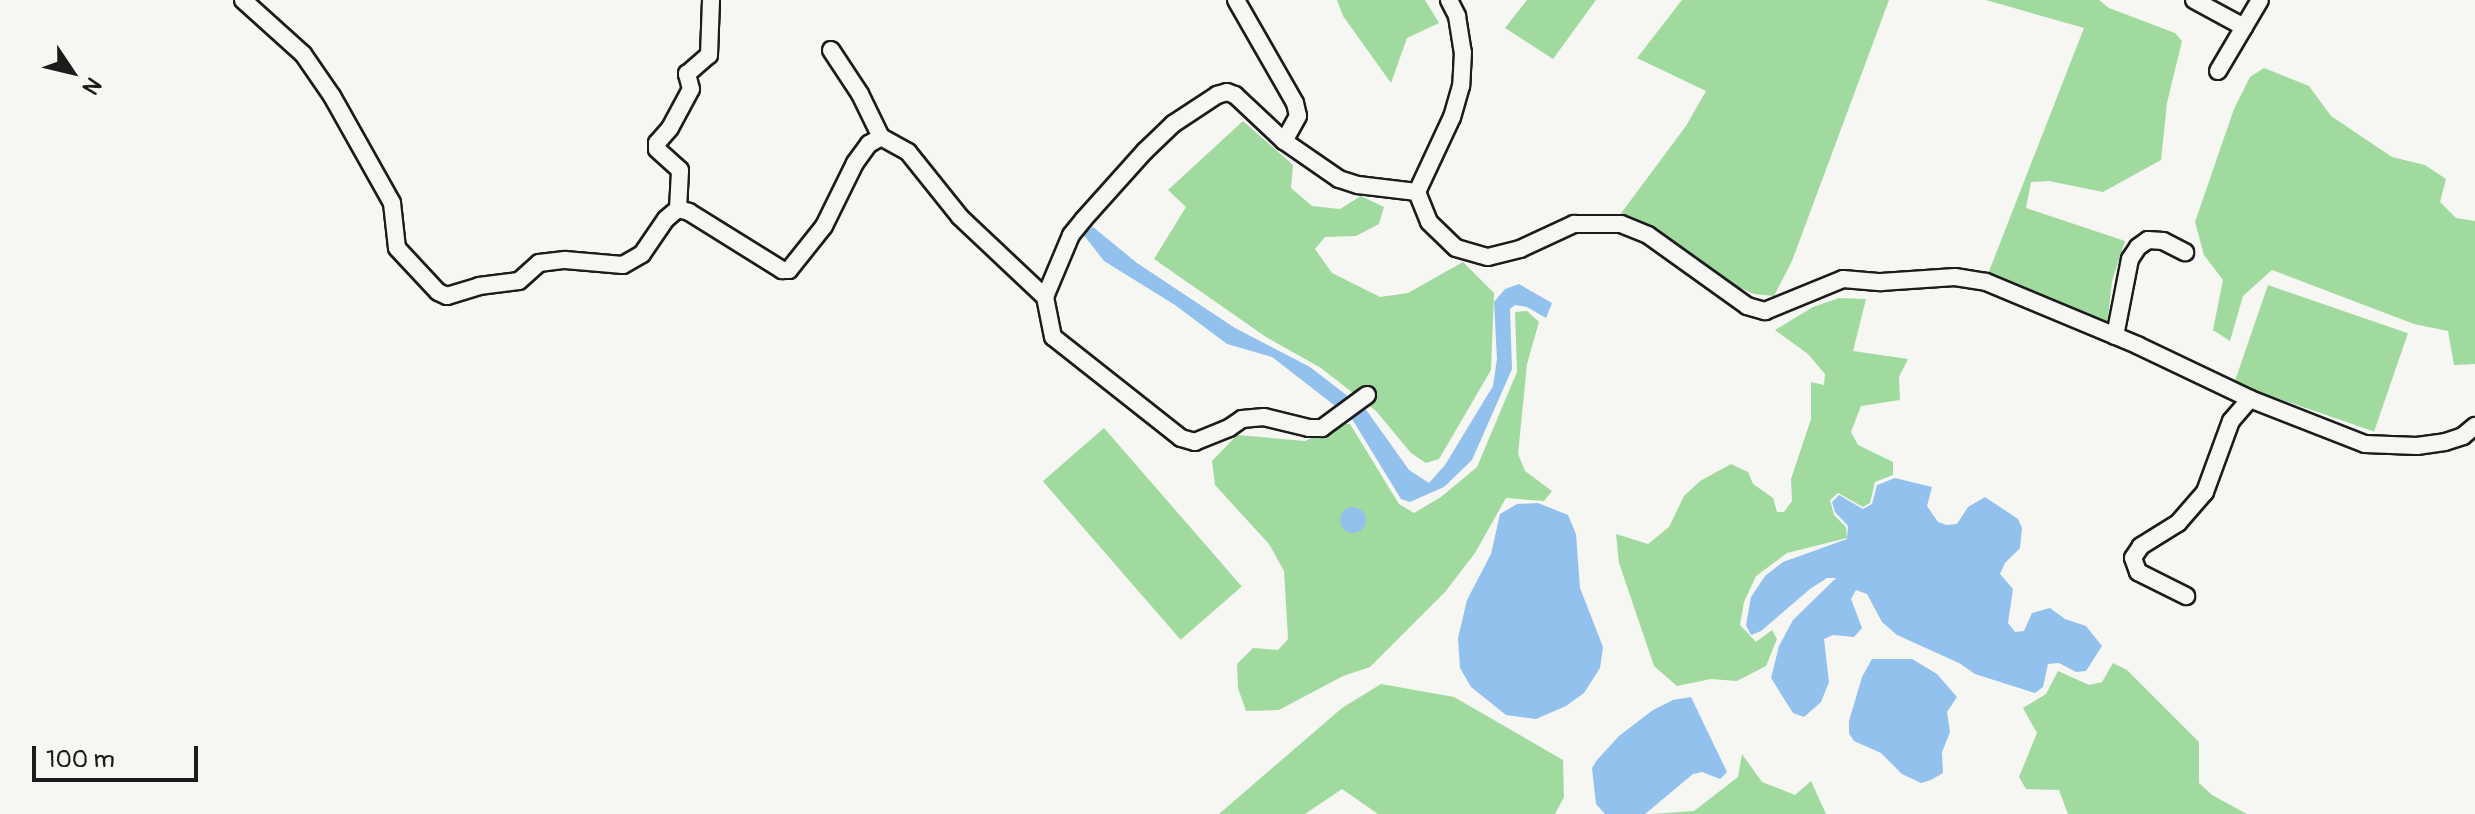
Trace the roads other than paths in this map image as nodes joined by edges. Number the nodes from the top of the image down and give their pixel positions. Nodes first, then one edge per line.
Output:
1 (243, 0) edge
2 (711, 0) edge
3 (1236, 0) edge
4 (1449, 0) edge
5 (2194, 0) edge
6 (2260, 0) edge
7 (2244, 27) junction
8 (831, 50) dead end
9 (2218, 71) dead end
10 (881, 137) junction
11 (1284, 141) junction
12 (1417, 192) junction
13 (678, 209) junction
14 (2185, 252) dead end
15 (1045, 297) junction
16 (2115, 336) junction
17 (1367, 395) dead end
18 (2250, 399) junction
19 (2475, 426) edge
20 (2186, 596) dead end

1 - 13 street
2 - 13 street
3 - 11 street
4 - 12 street
5 - 7 street
6 - 7 street
7 - 9 street
8 - 10 street
10 - 13 street
10 - 15 street
11 - 12 street
11 - 15 street
12 - 16 street
14 - 16 street
15 - 17 street
16 - 18 street
18 - 19 street
18 - 20 street

